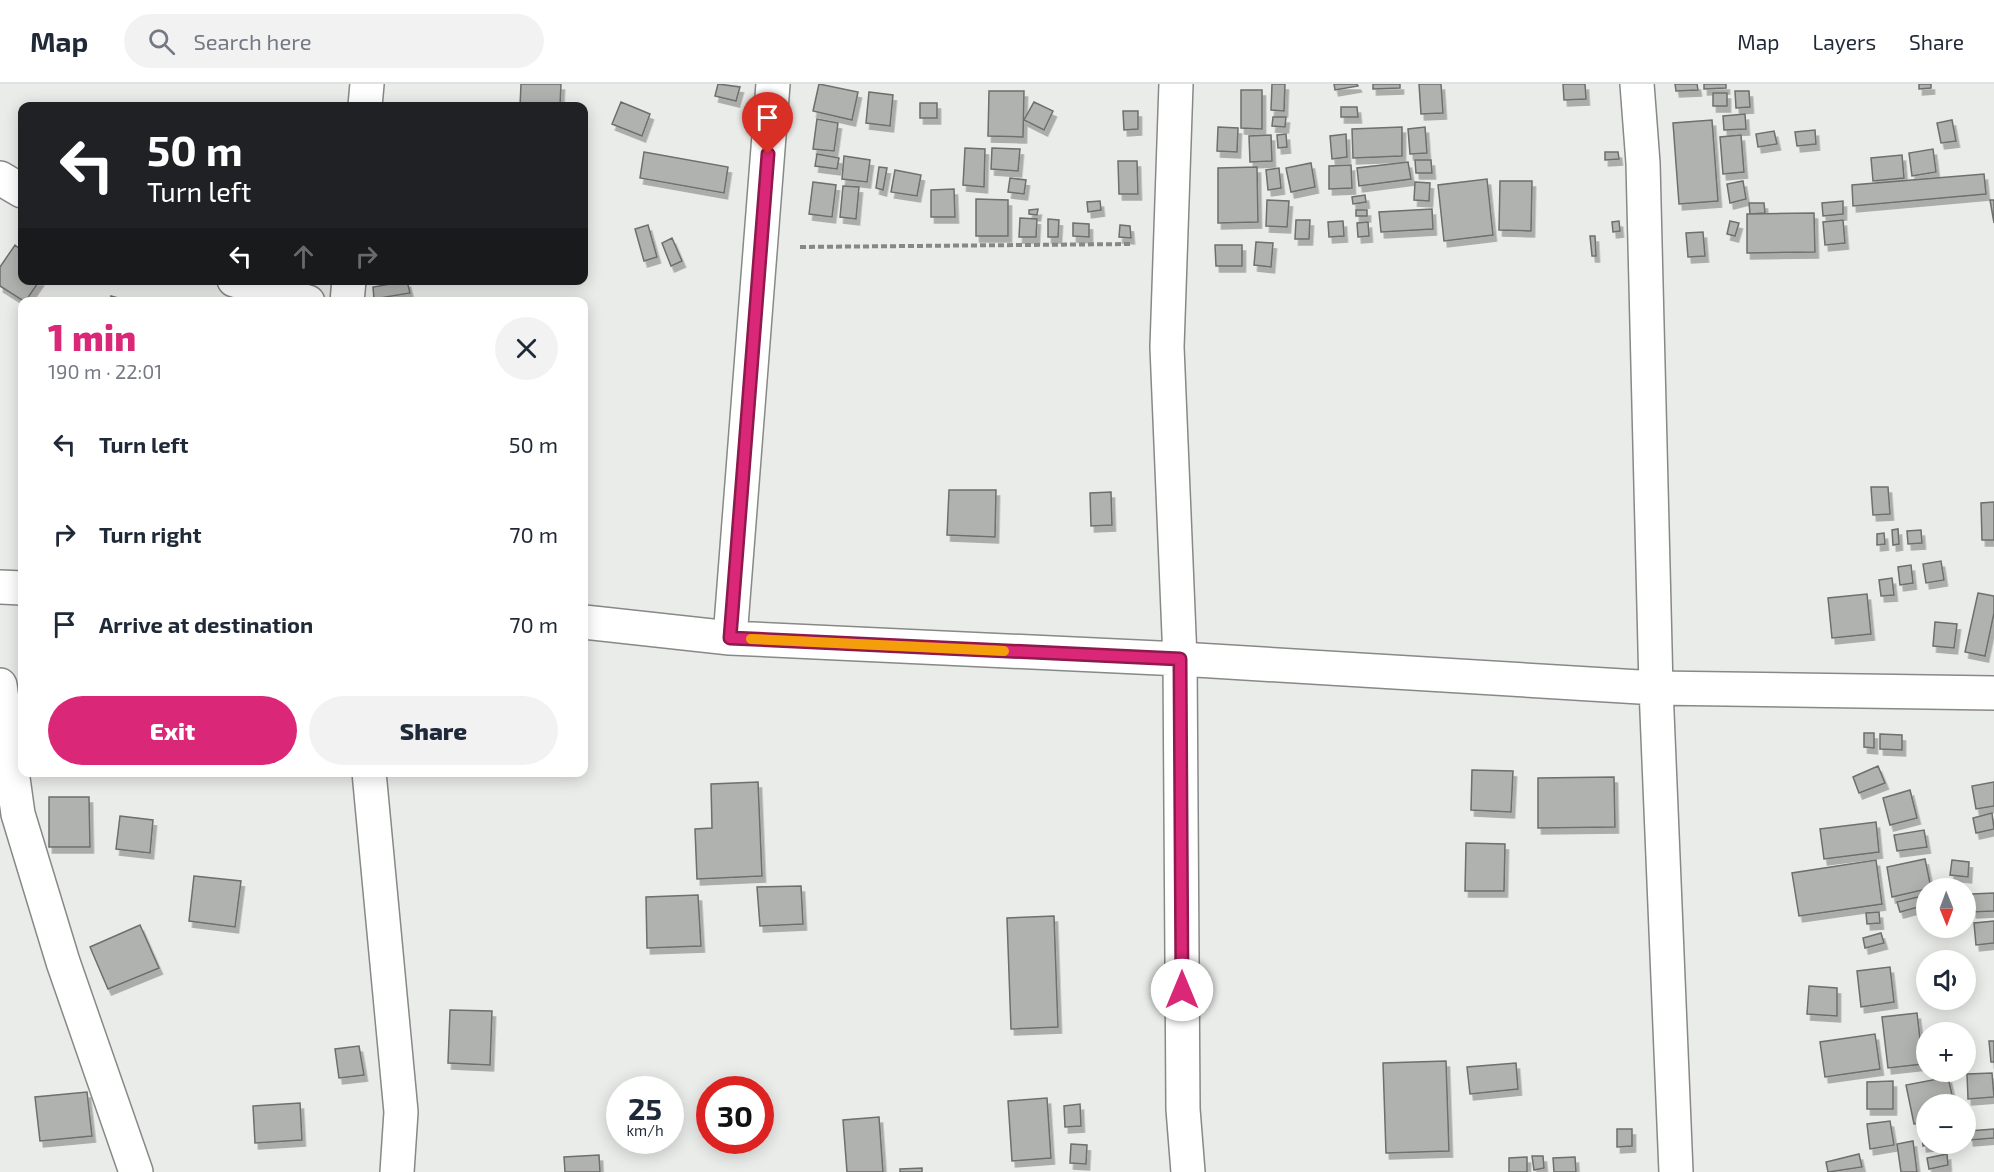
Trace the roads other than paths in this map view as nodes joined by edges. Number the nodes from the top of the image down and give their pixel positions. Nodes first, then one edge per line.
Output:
1 (367, 84) edge
2 (773, 84) edge
3 (1176, 84) edge
4 (1637, 84) edge
5 (365, 102) edge
6 (0, 178) edge
7 (18, 189) edge
8 (251, 285) edge
9 (291, 297) edge
10 (0, 587) edge
11 (18, 588) edge
12 (588, 622) edge
13 (730, 638) junction
14 (1180, 659) junction
15 (0, 685) edge
16 (1656, 688) junction
17 (1994, 693) edge
18 (369, 777) edge
19 (136, 1172) edge
20 (397, 1172) edge
21 (1188, 1172) edge
22 (1676, 1172) edge

1 - 5 street
2 - 13 street
3 - 14 street
4 - 16 street
6 - 7 street
8 - 9 street
10 - 11 street
12 - 13 street
13 - 14 street
14 - 16 street
14 - 21 street
15 - 19 street
16 - 17 street
16 - 22 street
18 - 20 street

